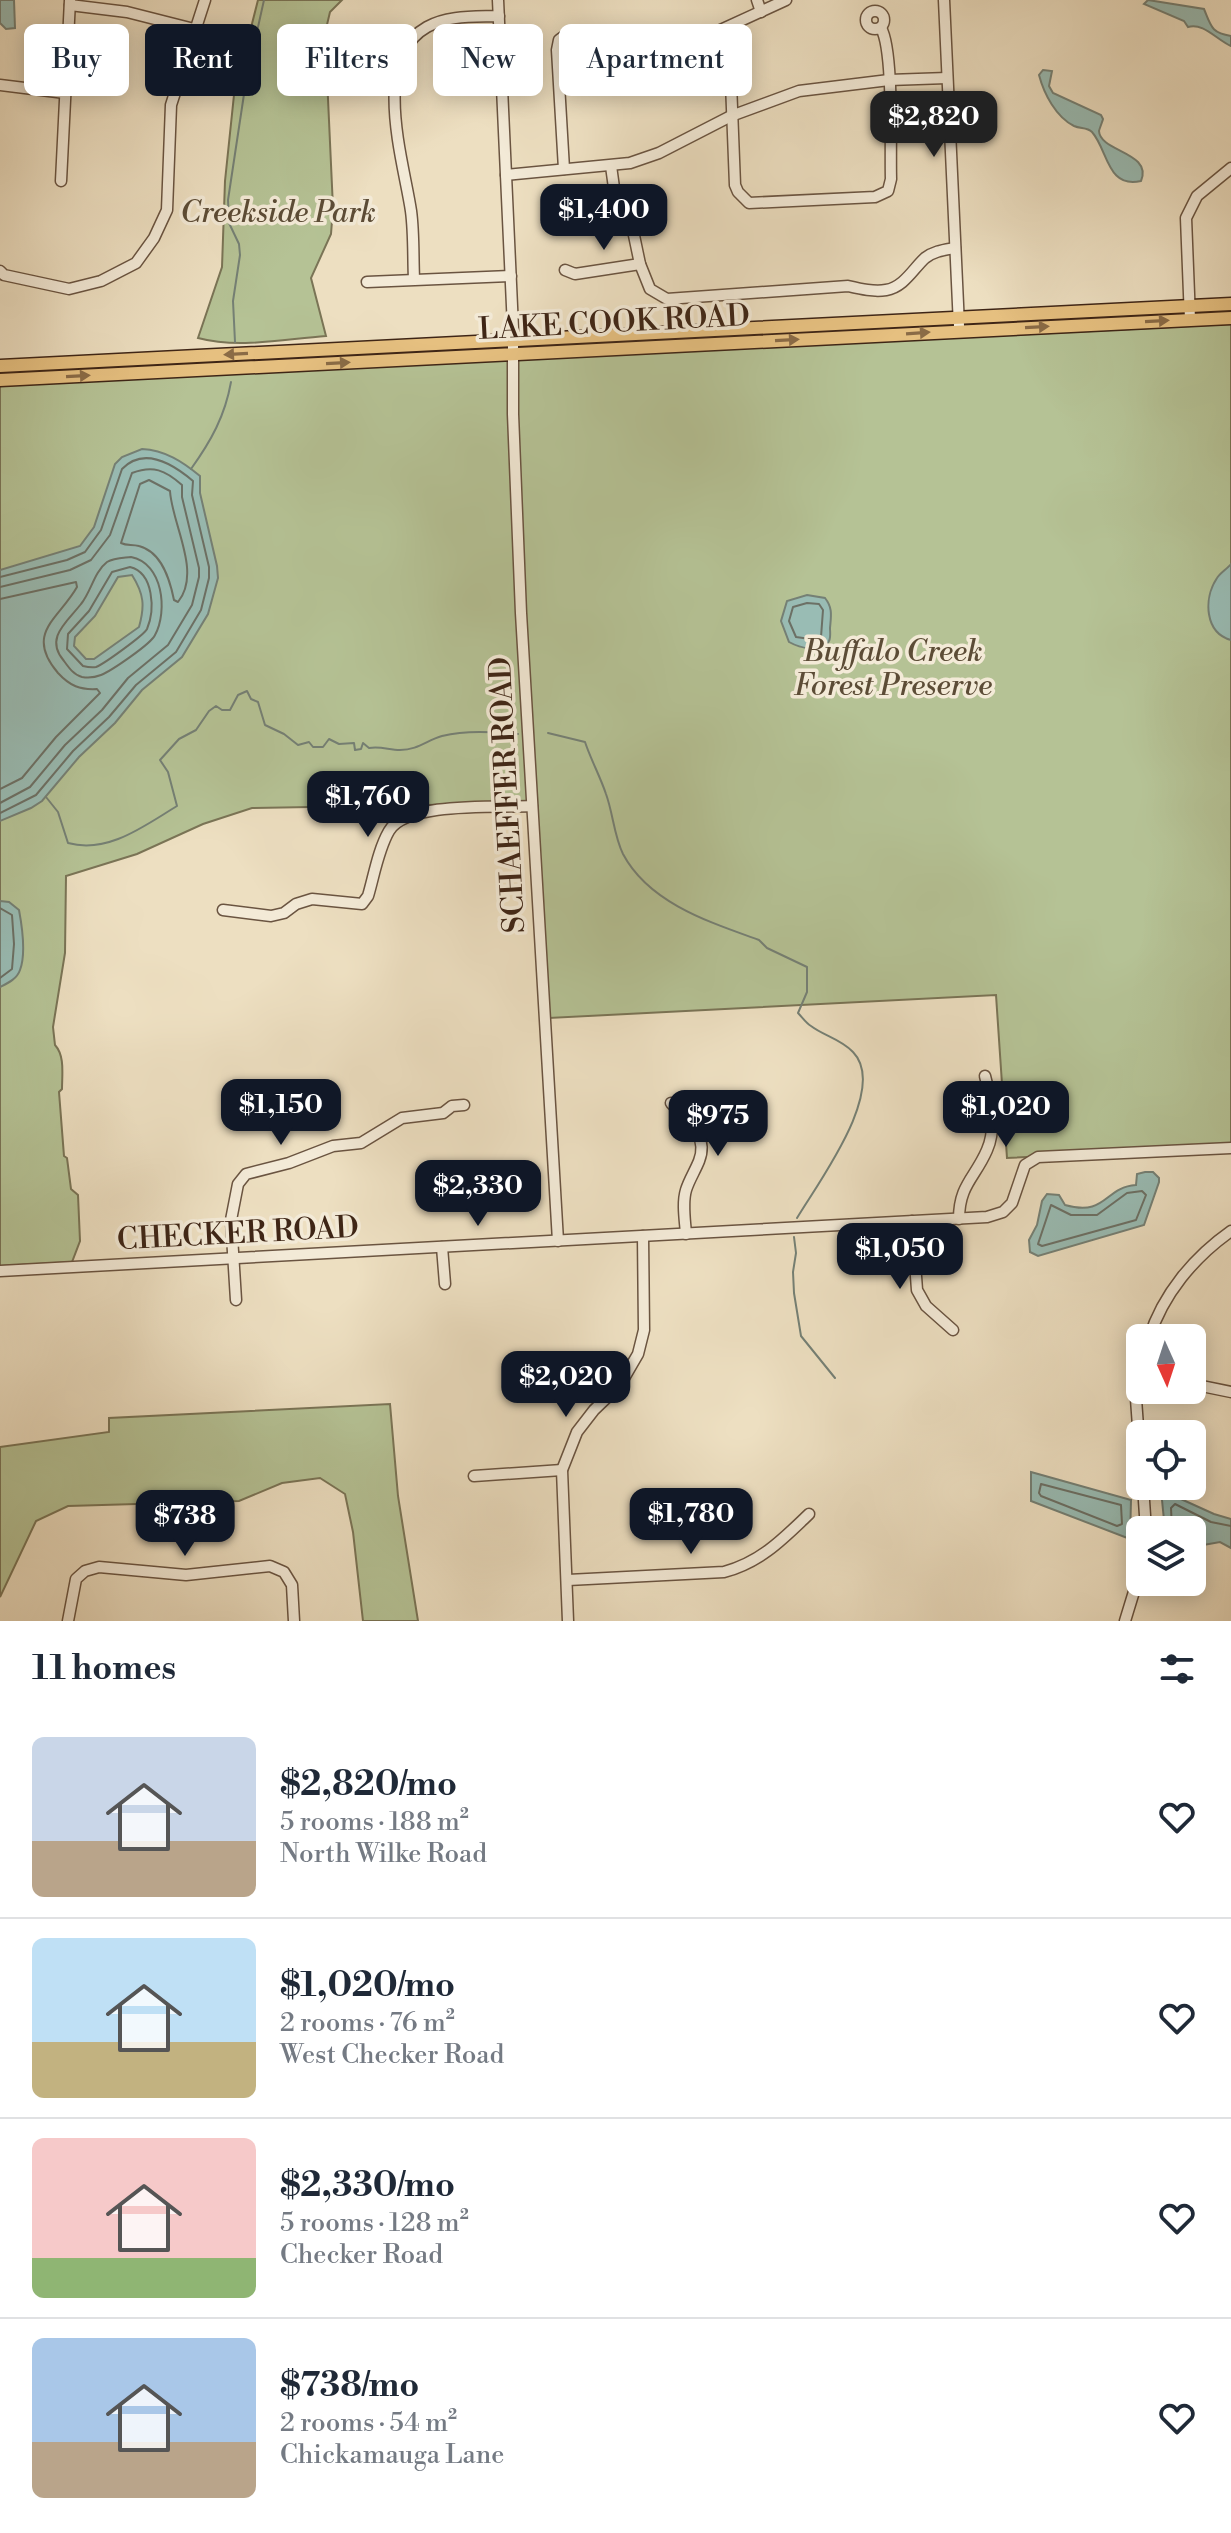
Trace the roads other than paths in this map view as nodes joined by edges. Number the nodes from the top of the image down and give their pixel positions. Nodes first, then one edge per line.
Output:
1 (205, 0) edge
2 (498, 0) edge
3 (757, 0) edge
4 (786, 0) edge
5 (944, 0) edge
6 (70, 3) edge
7 (761, 12) junction
8 (499, 16) junction
9 (69, 24) edge
10 (174, 24) edge
11 (196, 24) edge
12 (734, 24) edge
13 (881, 28) dead end
14 (559, 40) edge
15 (947, 78) junction
16 (889, 80) junction
17 (559, 84) edge
18 (0, 85) edge
19 (24, 88) edge
20 (65, 96) edge
21 (174, 96) edge
22 (560, 96) edge
23 (731, 96) edge
24 (731, 116) junction
25 (611, 166) junction
26 (1231, 168) edge
27 (564, 169) junction
28 (506, 175) junction
29 (61, 181) dead end
30 (955, 248) junction
31 (640, 264) junction
32 (565, 270) dead end
33 (0, 271) edge
34 (511, 276) junction
35 (414, 279) junction
36 (367, 282) dead end
37 (1231, 304) edge
38 (1190, 313) junction
39 (1231, 318) edge
40 (959, 324) junction
41 (514, 346) junction
42 (0, 366) edge
43 (0, 380) edge
44 (532, 806) junction
45 (223, 910) dead end
46 (985, 1076) dead end
47 (671, 1103) dead end
48 (464, 1105) dead end
49 (1231, 1148) edge
50 (959, 1219) junction
51 (912, 1221) junction
52 (1231, 1231) edge
53 (686, 1234) junction
54 (643, 1236) junction
55 (558, 1241) junction
56 (442, 1247) junction
57 (233, 1259) junction
58 (0, 1271) edge
59 (445, 1284) dead end
60 (236, 1300) dead end
61 (1154, 1324) edge
62 (953, 1330) dead end
63 (1206, 1387) edge
64 (1231, 1392) edge
65 (562, 1470) junction
66 (474, 1476) dead end
67 (809, 1514) dead end
68 (568, 1580) junction
69 (1133, 1596) edge
70 (68, 1621) edge
71 (294, 1621) edge
72 (568, 1621) edge
73 (1125, 1621) edge

1 - 11 street
2 - 8 street, SCHAEFFER ROAD
3 - 7 street
4 - 7 street
5 - 15 street
6 - 9 street
6 - 10 street
7 - 12 street
8 - 28 street, SCHAEFFER ROAD
8 - 35 street
13 - 16 street
14 - 17 street
15 - 16 street
15 - 30 street
16 - 24 street
16 - 24 street
18 - 19 street
20 - 29 street
21 - 33 street
22 - 27 street
23 - 24 street
24 - 25 street
25 - 27 street
25 - 31 street
26 - 38 street
27 - 28 street
28 - 34 street, SCHAEFFER ROAD
30 - 31 street
30 - 40 street
31 - 32 street
34 - 35 street
34 - 41 street, SCHAEFFER ROAD
35 - 36 street
37 - 38 main road, LAKE COOK ROAD
38 - 39 main road, LAKE COOK ROAD
38 - 40 main road, LAKE COOK ROAD
40 - 41 main road, LAKE COOK ROAD
41 -> 42 main road, LAKE COOK ROAD
43 -> 41 main road, LAKE COOK ROAD
41 - 44 street, SCHAEFFER ROAD
44 - 45 street
44 - 55 street, SCHAEFFER ROAD
46 - 50 street
47 - 53 street
48 - 57 street
49 - 50 street, CHECKER ROAD
50 - 51 street, CHECKER ROAD
51 - 53 street, CHECKER ROAD
51 - 62 street
52 - 61 street
53 - 54 street, CHECKER ROAD
54 - 55 street, CHECKER ROAD
54 - 65 street
55 - 56 street, CHECKER ROAD
56 - 57 street, CHECKER ROAD
56 - 59 street
57 - 58 street, CHECKER ROAD
57 - 60 street
63 - 64 street
65 - 66 street
65 - 68 street
67 - 68 street
68 - 72 street
69 - 73 street
70 - 71 street

